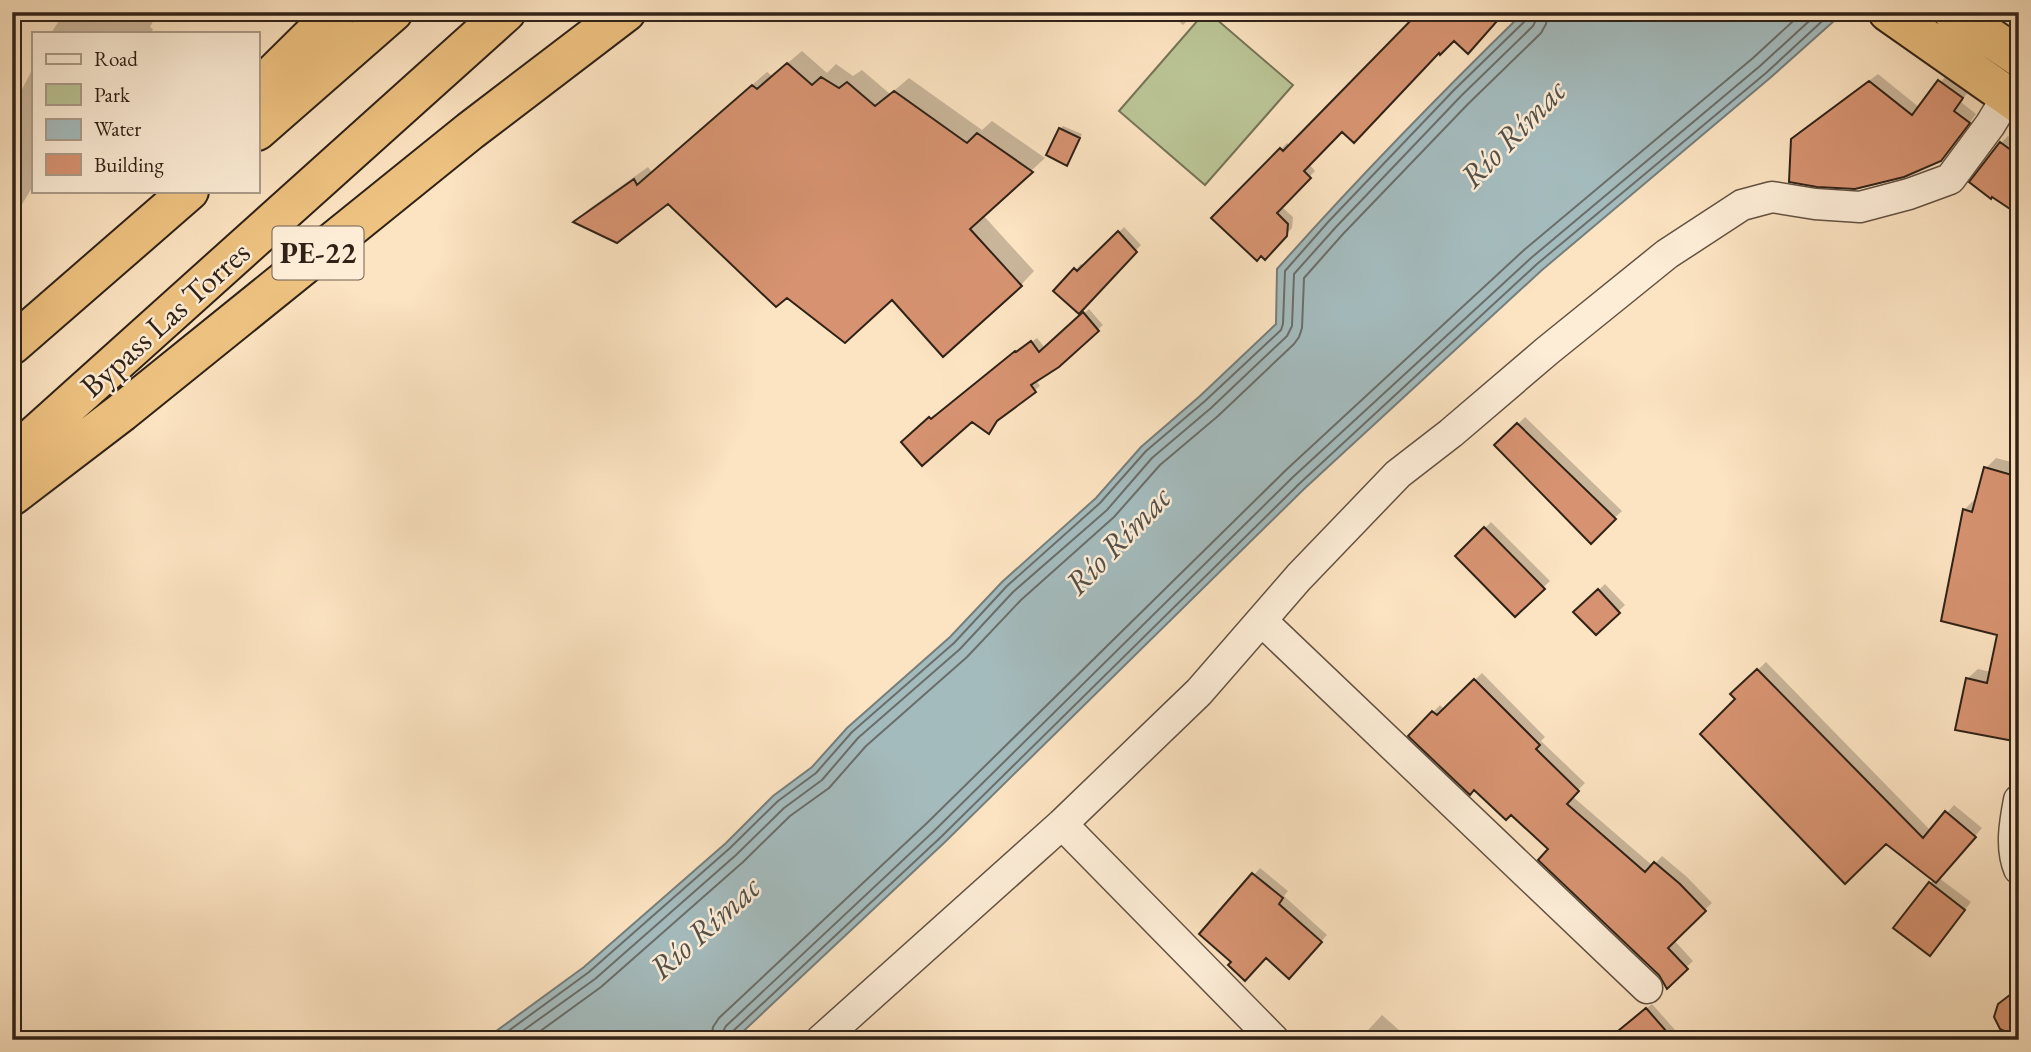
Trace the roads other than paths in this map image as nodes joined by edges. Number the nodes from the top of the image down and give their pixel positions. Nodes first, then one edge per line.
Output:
1 (305, 12) edge
2 (336, 12) edge
3 (393, 12) edge
4 (506, 12) edge
5 (626, 12) edge
6 (1953, 12) edge
7 (1902, 22) edge
8 (2019, 57) edge
9 (259, 68) edge
10 (259, 88) edge
11 (2013, 101) edge
12 (259, 129) edge
13 (154, 192) edge
14 (188, 192) edge
15 (12, 327) edge
16 (12, 345) edge
17 (12, 456) edge
18 (12, 496) edge
19 (1262, 621) junction
20 (2019, 800) edge
21 (1062, 824) junction
22 (2019, 869) edge
23 (1647, 988) dead end
24 (821, 1040) edge
25 (1273, 1040) edge

1 - 9 highway
2 - 10 highway
3 - 12 highway
4 - 17 highway, Bypass Las Torres
5 - 18 highway, PE-22
6 - 8 highway
7 - 11 highway
11 - 19 street
13 - 15 highway
14 - 16 highway
19 - 21 street
19 - 23 street
20 - 22 street
21 - 24 street
21 - 25 street

